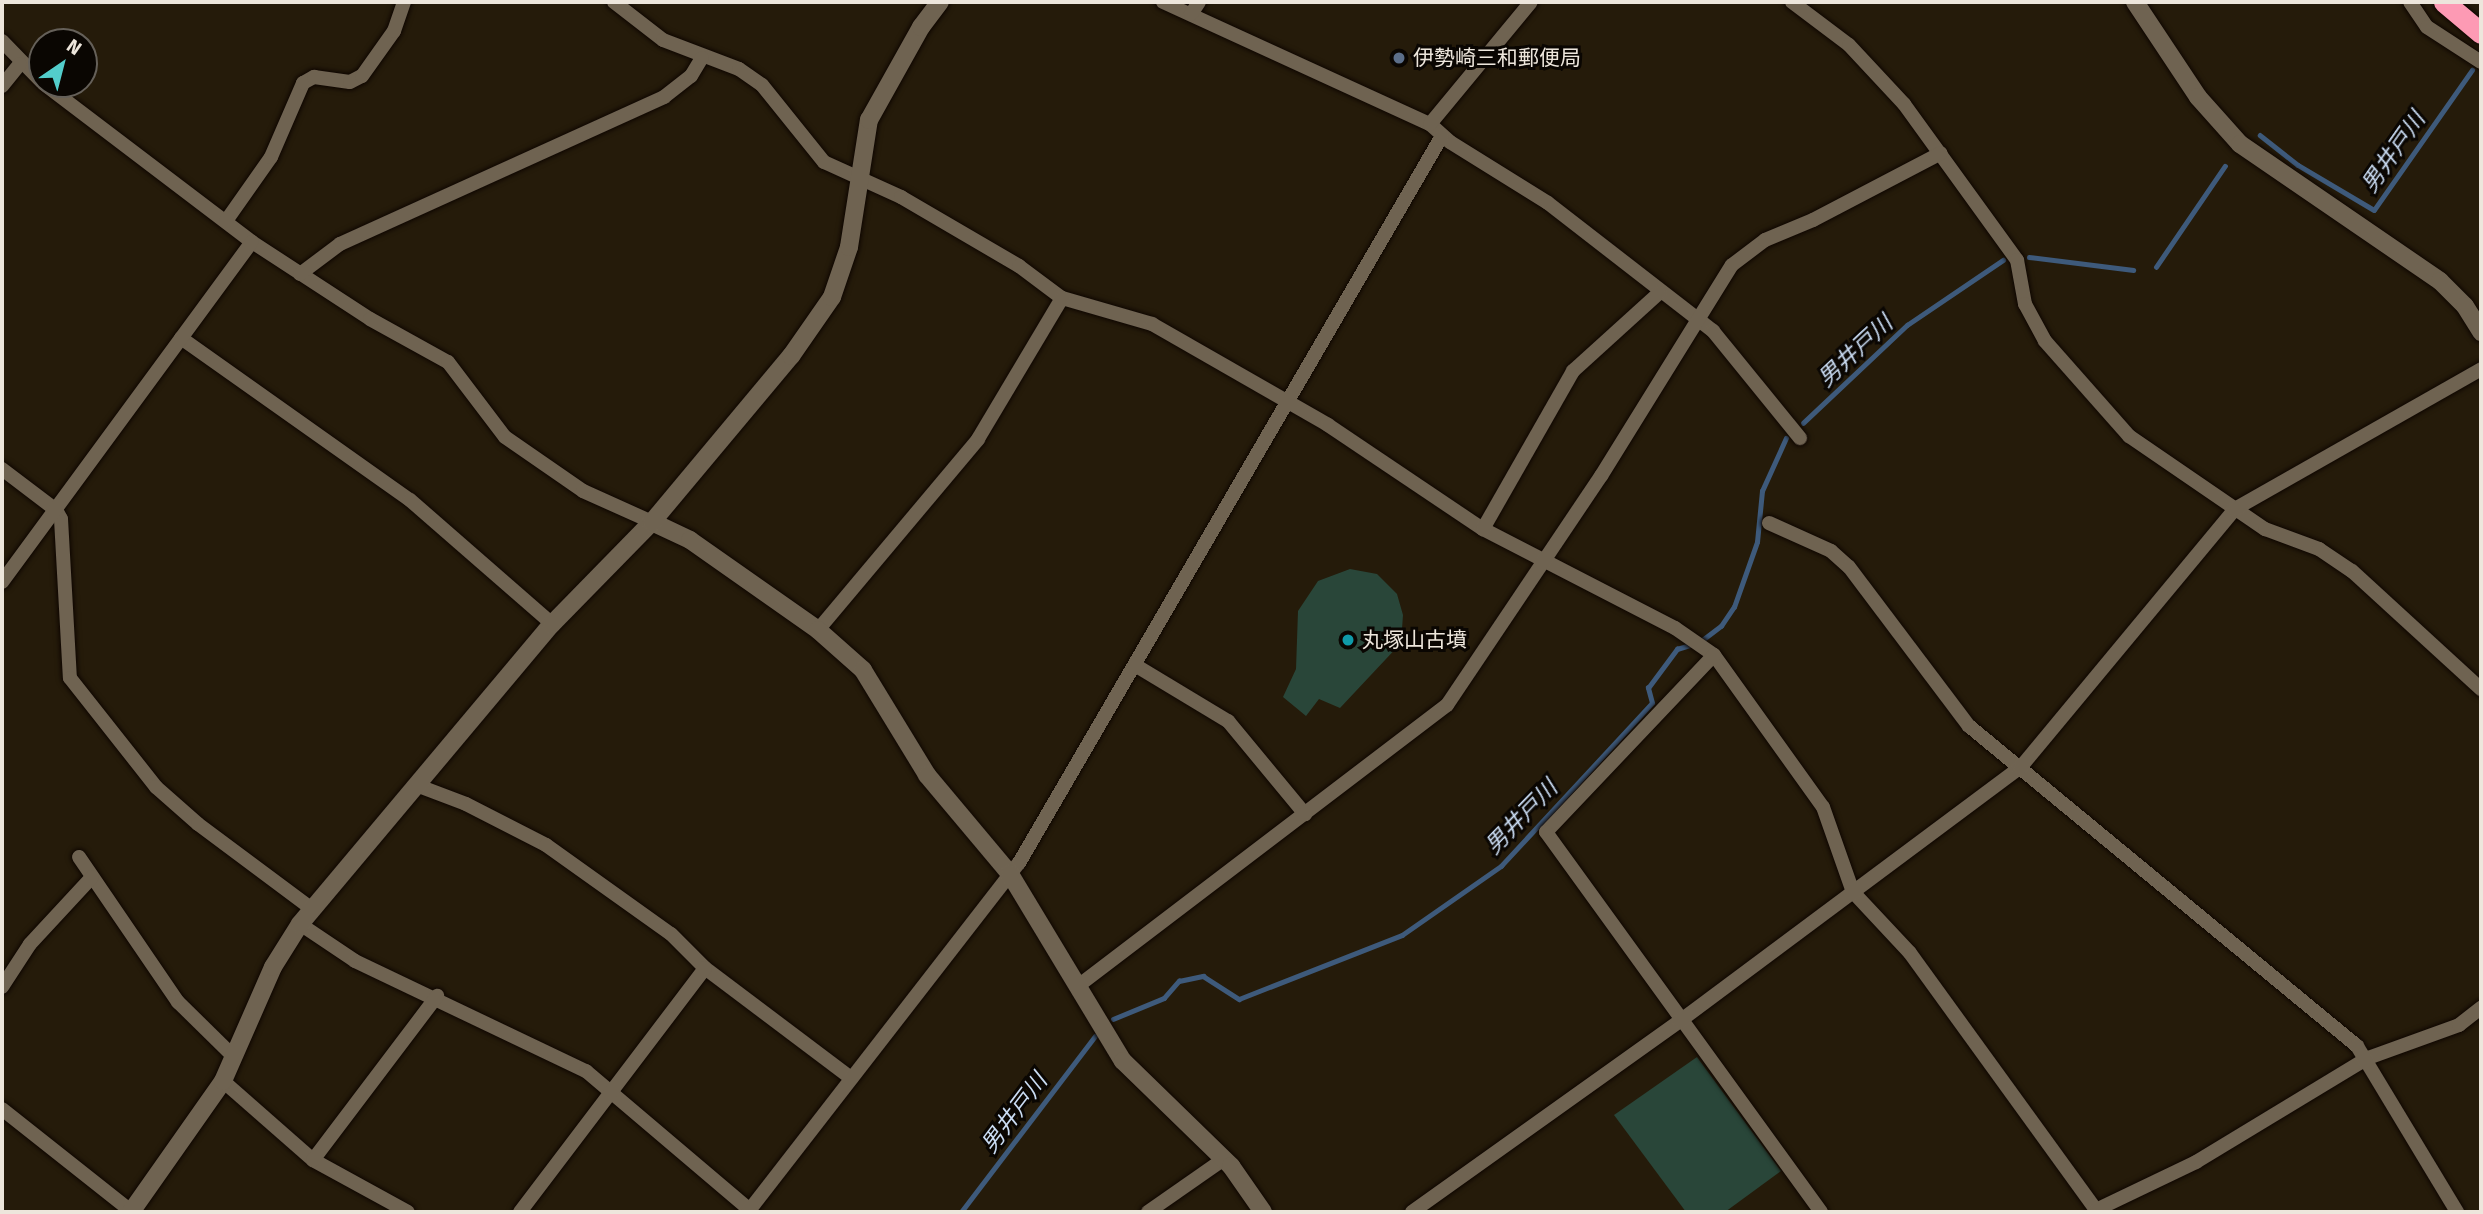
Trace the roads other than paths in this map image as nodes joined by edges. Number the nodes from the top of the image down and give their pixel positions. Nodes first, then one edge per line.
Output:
1 (404, 2) edge
2 (614, 2) edge
3 (940, 2) edge
4 (1163, 2) edge
5 (1531, 2) edge
6 (1792, 2) edge
7 (2135, 2) edge
8 (2410, 2) edge
9 (2444, 2) edge
10 (2461, 2) edge
11 (1195, 8) edge
12 (2481, 17) edge
13 (2481, 33) edge
14 (2, 41) edge
15 (702, 58) junction
16 (2481, 62) edge
17 (20, 64) junction
18 (28, 71) edge
19 (2, 86) edge
20 (63, 98) edge
21 (1430, 124) junction
22 (1442, 136) junction
23 (1941, 153) junction
24 (859, 180) junction
25 (226, 221) junction
26 (252, 242) junction
27 (300, 274) junction
28 (1658, 293) junction
29 (1062, 298) junction
30 (1699, 320) junction
31 (2481, 332) edge
32 (181, 338) junction
33 (2481, 369) edge
34 (1289, 401) junction
35 (1800, 438) dead end
36 (2, 469) edge
37 (2235, 509) junction
38 (56, 510) junction
39 (652, 522) junction
40 (1769, 523) dead end
41 (1483, 530) junction
42 (1543, 561) junction
43 (2, 582) edge
44 (551, 624) junction
45 (818, 630) junction
46 (1714, 655) junction
47 (1135, 664) junction
48 (2481, 690) edge
49 (2020, 768) junction
50 (416, 785) junction
51 (1305, 814) junction
52 (79, 857) dead end
53 (1010, 874) junction
54 (92, 877) junction
55 (1853, 892) junction
56 (312, 909) junction
57 (300, 924) junction
58 (705, 968) junction
59 (1078, 986) junction
60 (2, 987) edge
61 (437, 996) junction
62 (2481, 1008) edge
63 (1680, 1021) junction
64 (233, 1057) junction
65 (2368, 1058) junction
66 (851, 1078) junction
67 (223, 1081) junction
68 (613, 1091) junction
69 (2, 1109) edge
70 (1224, 1159) junction
71 (313, 1160) junction
72 (749, 1211) edge
73 (132, 1212) edge
74 (408, 1212) edge
75 (520, 1212) edge
76 (1148, 1212) edge
77 (1263, 1212) edge
78 (1412, 1212) edge
79 (1821, 1212) edge
80 (2457, 1212) edge

1 - 25 street
2 - 15 street
3 - 24 street
4 - 11 street
5 - 21 street
6 - 23 street
7 - 31 street
8 - 16 street
9 - 13 highway
10 - 12 highway
11 - 21 street
14 - 17 street
15 - 24 street
15 - 27 street
17 - 18 street
17 - 19 street
20 - 25 street
21 - 22 street
22 - 28 street
22 - 34 street
23 - 30 street
23 - 37 street
24 - 29 street
24 - 39 street
25 - 26 street
26 - 27 street
26 - 32 street
27 - 39 street
28 - 30 street
28 - 41 street
29 - 34 street
29 - 45 street
30 - 35 street
30 - 42 street
32 - 38 street
32 - 44 street
33 - 37 street
34 - 41 street
34 - 47 street
36 - 38 street
37 - 48 street
37 - 49 street
38 - 43 street
38 - 56 street
39 - 44 street
39 - 45 street
40 - 49 street
41 - 42 street
42 - 46 street
42 - 51 street
44 - 50 street
45 - 53 street
46 - 55 street
46 - 63 street
47 - 51 street
47 - 53 street
49 - 55 street
49 - 65 street
50 - 56 street
50 - 58 street
51 - 59 street
52 - 54 street
53 - 59 street
53 - 66 street
54 - 60 street
54 - 64 street
55 - 63 street
55 - 65 street
56 - 57 street
57 - 61 street
57 - 64 street
58 - 66 street
58 - 68 street
59 - 70 street
61 - 68 street
61 - 71 street
62 - 65 street
63 - 78 street
63 - 79 street
64 - 67 street
65 - 80 street
66 - 72 street
67 - 71 street
67 - 73 street
68 - 72 street
68 - 75 street
69 - 73 street
70 - 76 street
70 - 77 street
71 - 74 street

